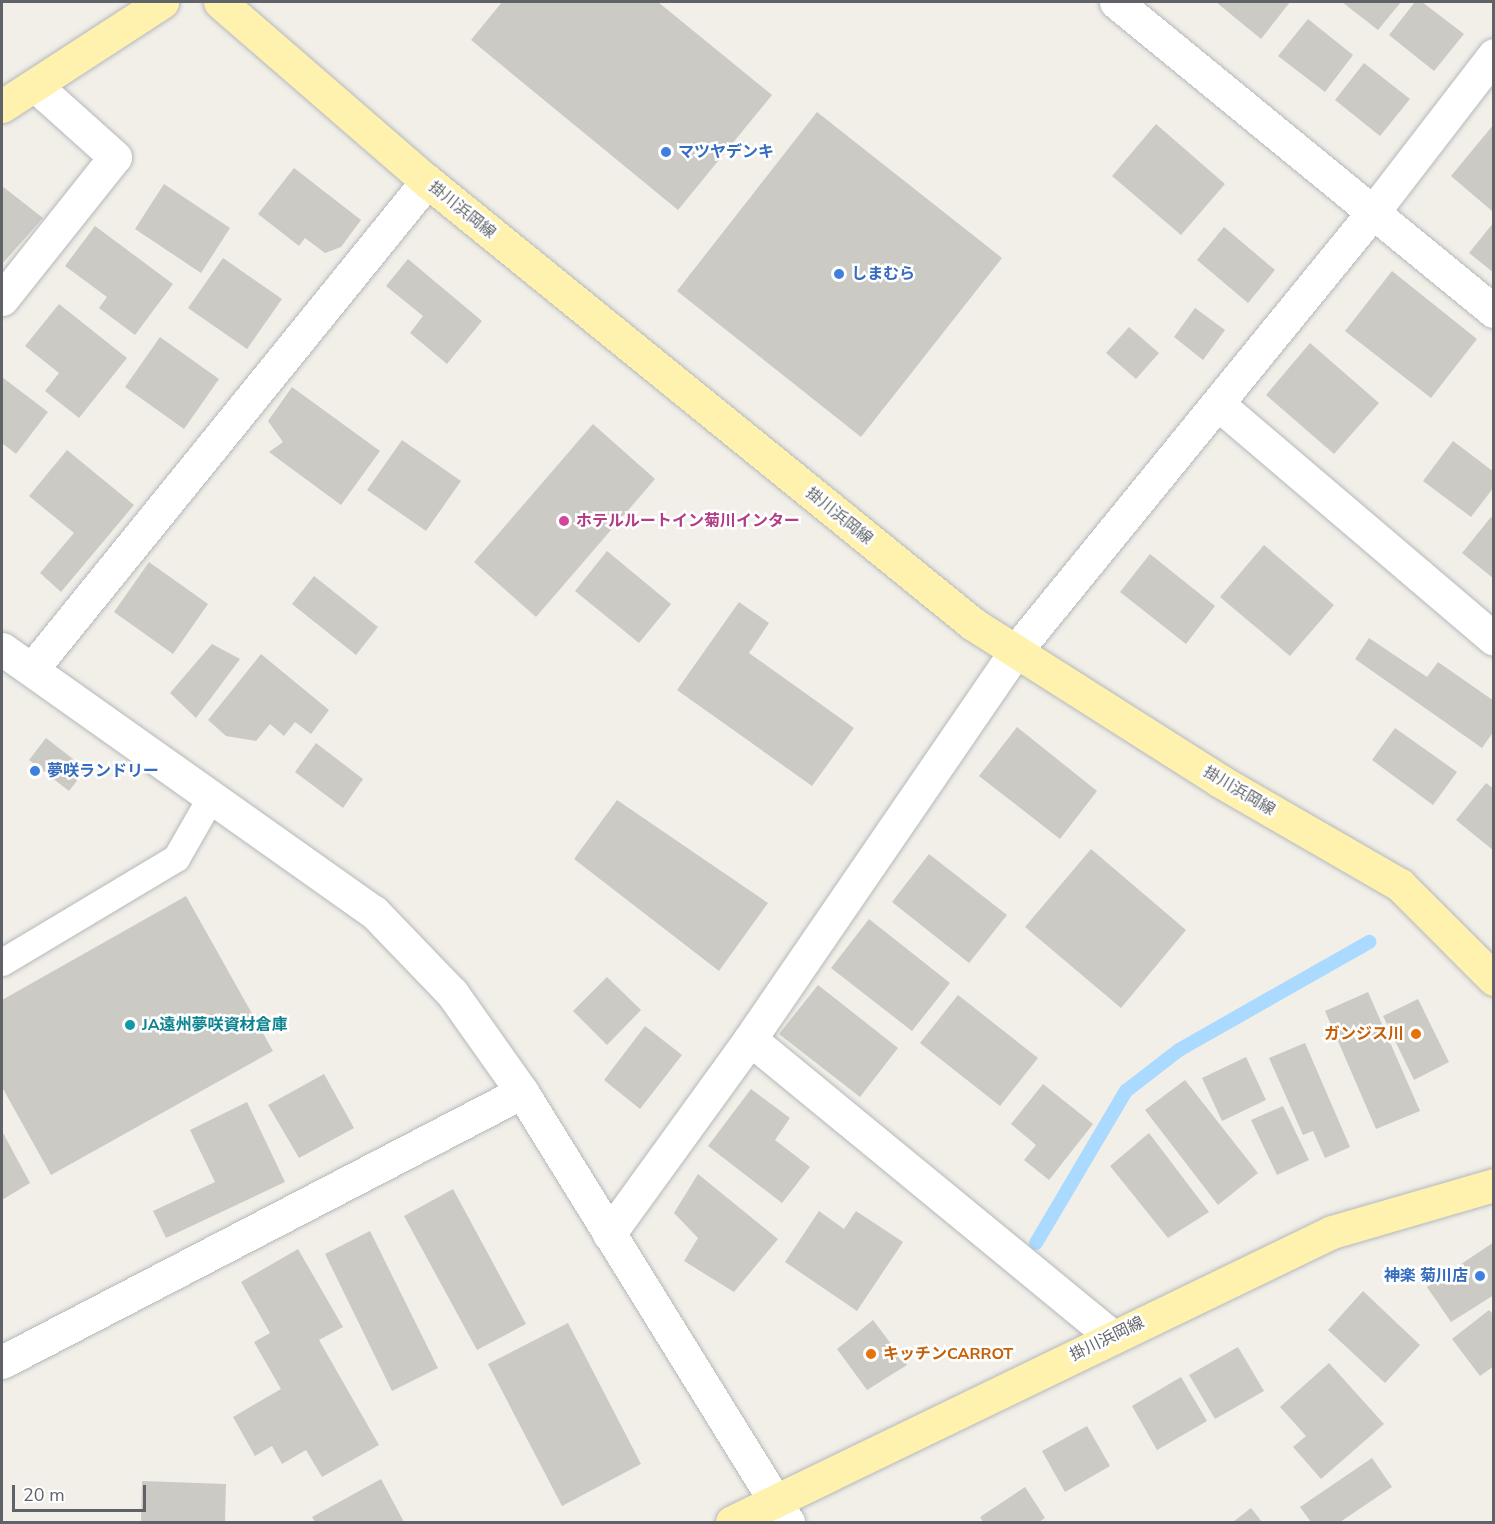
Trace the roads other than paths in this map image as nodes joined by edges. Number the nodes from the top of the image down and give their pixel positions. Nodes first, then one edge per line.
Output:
1 (162, 2) edge
2 (220, 2) edge
3 (1116, 2) edge
4 (1494, 55) edge
5 (36, 86) junction
6 (2, 106) edge
7 (427, 181) junction
8 (1372, 212) junction
9 (2, 299) edge
10 (1494, 311) edge
11 (1218, 404) junction
12 (1494, 639) edge
13 (2, 649) edge
14 (1014, 653) junction
15 (32, 669) junction
16 (211, 797) junction
17 (2, 962) edge
18 (1494, 979) edge
19 (750, 1039) junction
20 (522, 1092) junction
21 (1494, 1185) edge
22 (609, 1234) junction
23 (1110, 1336) junction
24 (2, 1362) edge
25 (783, 1513) edge
26 (732, 1522) edge

1 - 5 main road
2 - 7 main road, 掛川浜岡線
3 - 8 street
4 - 8 street
5 - 6 main road
5 - 9 street
7 - 14 main road, 掛川浜岡線
7 - 15 street
8 - 10 street
8 - 11 street
11 - 12 street
11 - 14 street
13 - 15 street
14 - 18 main road, 掛川浜岡線
14 - 19 street
15 - 16 street
16 - 17 lane
16 - 20 street
19 - 22 street
19 - 23 street
20 - 22 street
20 - 24 street
21 - 23 main road, 掛川浜岡線
22 - 25 street
23 - 25 main road, 掛川浜岡線
25 - 26 main road, 掛川浜岡線

